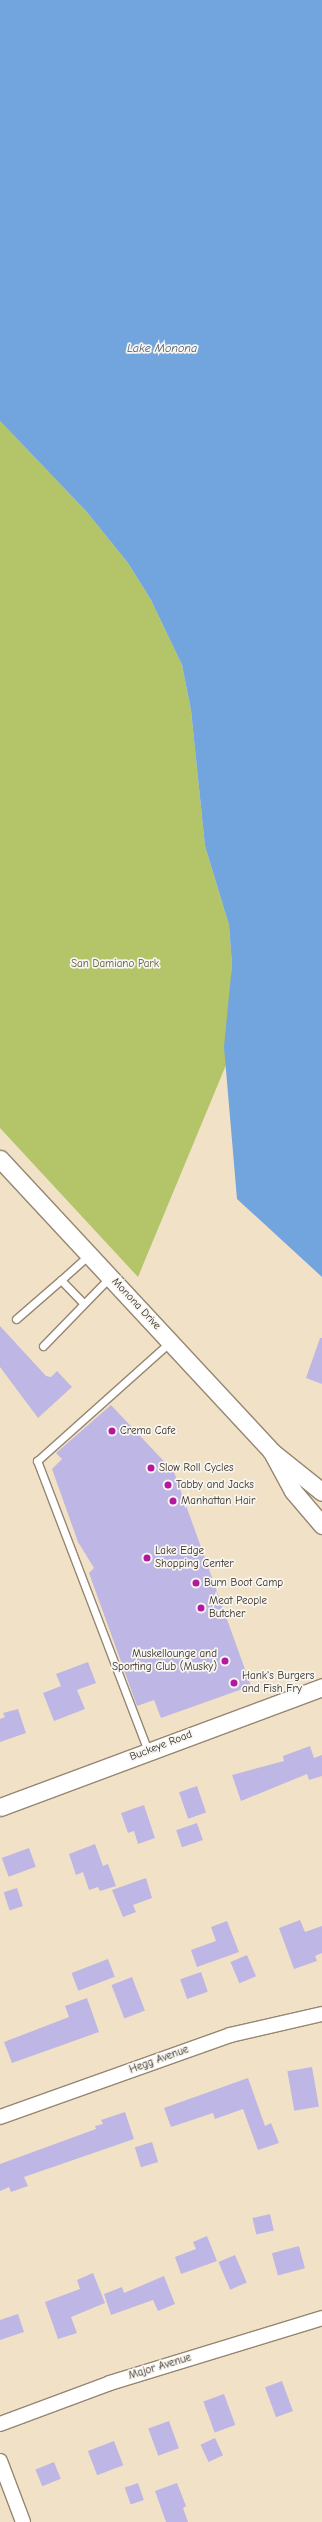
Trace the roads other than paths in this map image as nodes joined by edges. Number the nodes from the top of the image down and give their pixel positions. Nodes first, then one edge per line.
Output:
1 (0, 1159) edge
2 (90, 1255) junction
3 (110, 1277) junction
4 (61, 1280) junction
5 (83, 1303) junction
6 (16, 1319) dead end
7 (171, 1342) junction
8 (42, 1346) dead end
9 (271, 1451) junction
10 (322, 1492) edge
11 (322, 1525) edge
12 (322, 1687) edge
13 (148, 1751) junction
14 (0, 1807) edge
15 (322, 2014) edge
16 (0, 2118) edge
17 (322, 2318) edge
18 (0, 2424) edge
19 (0, 2461) edge
20 (23, 2522) edge

1 - 2 street, Monona Drive
2 - 3 street, Monona Drive
2 - 4 lane
3 - 5 lane
3 - 7 street, Monona Drive
4 - 5 lane
4 - 6 lane
5 - 8 lane
7 - 9 street, Monona Drive
7 - 13 lane
9 - 10 street, Monona Drive
9 - 11 street, Monona Drive
12 - 13 street, Buckeye Road
13 - 14 street, Buckeye Road
15 - 16 street, Hegg Avenue
17 - 18 street, Major Avenue
19 - 20 street

